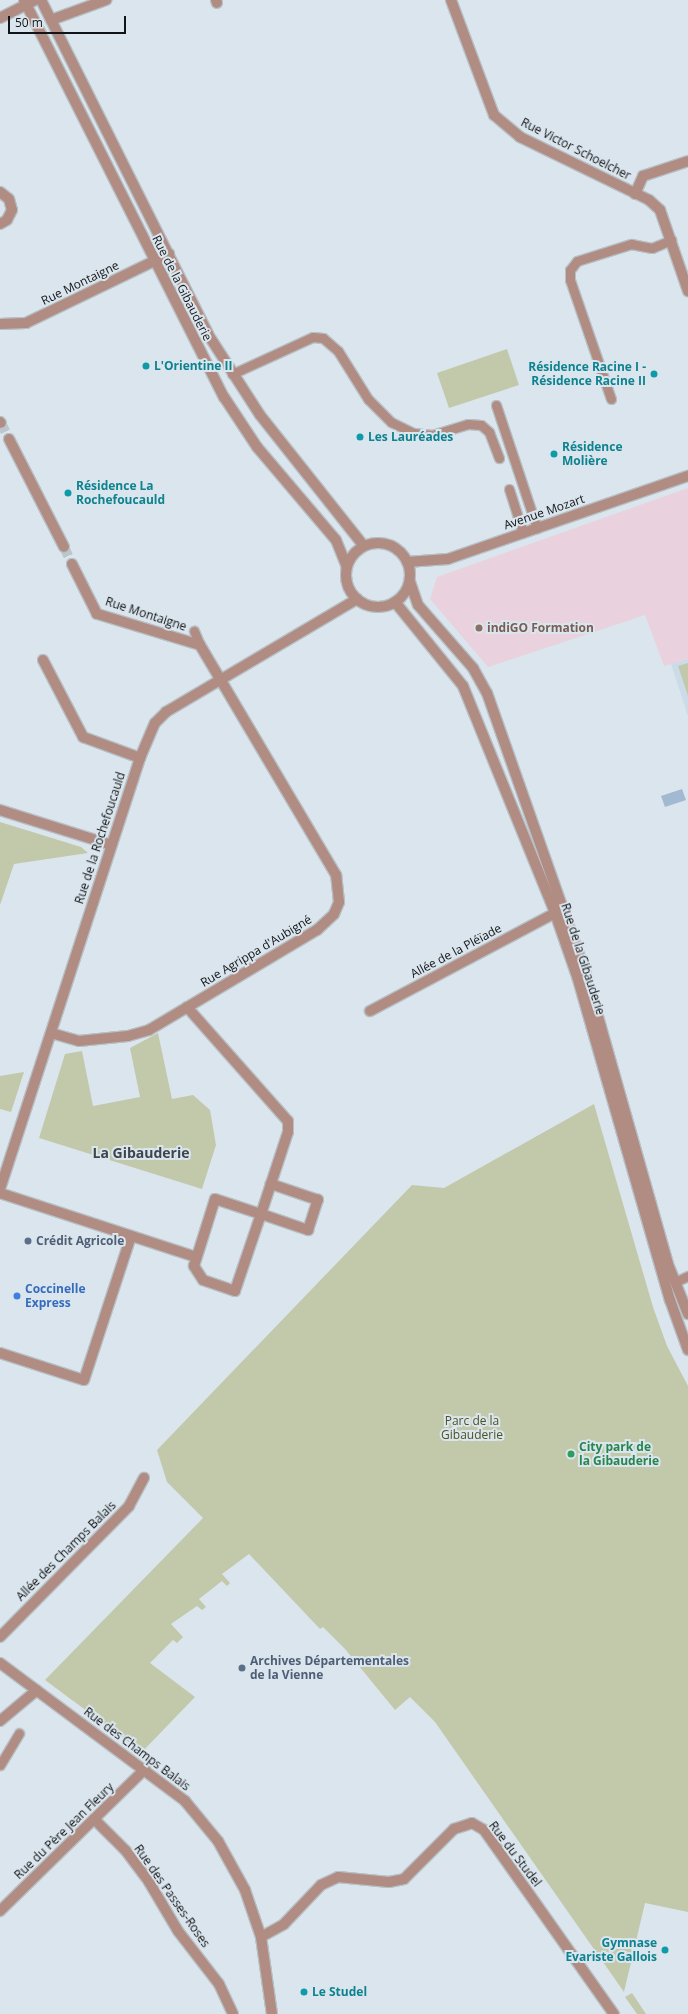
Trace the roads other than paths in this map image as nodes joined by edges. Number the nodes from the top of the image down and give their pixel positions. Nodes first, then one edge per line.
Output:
1 (41, 0) edge
2 (106, 0) edge
3 (452, 0) edge
4 (28, 1) edge
5 (0, 18) edge
6 (51, 20) junction
7 (688, 161) edge
8 (0, 192) edge
9 (635, 194) junction
10 (0, 224) edge
11 (671, 240) junction
12 (169, 254) junction
13 (154, 262) junction
14 (688, 291) edge
15 (0, 324) edge
16 (232, 374) junction
17 (611, 399) dead end
18 (496, 405) dead end
19 (8, 440) tunnel mouth
20 (499, 458) dead end
21 (688, 476) edge
22 (509, 489) dead end
23 (537, 528) junction
24 (523, 534) junction
25 (364, 546) junction
26 (64, 547) tunnel mouth
27 (407, 562) junction
28 (72, 564) tunnel mouth
29 (347, 567) junction
30 (410, 582) junction
31 (357, 599) junction
32 (395, 602) junction
33 (194, 631) dead end
34 (200, 645) junction
35 (43, 660) dead end
36 (220, 681) junction
37 (140, 758) junction
38 (0, 810) edge
39 (112, 845) junction
40 (555, 913) junction
41 (187, 1007) junction
42 (370, 1011) dead end
43 (51, 1033) junction
44 (271, 1184) junction
45 (0, 1190) edge
46 (0, 1193) edge
47 (261, 1214) junction
48 (131, 1236) junction
49 (196, 1257) junction
50 (688, 1276) edge
51 (675, 1282) junction
52 (688, 1314) edge
53 (688, 1350) edge
54 (0, 1353) edge
55 (144, 1478) dead end
56 (0, 1637) edge
57 (0, 1663) edge
58 (37, 1690) junction
59 (0, 1722) edge
60 (19, 1733) dead end
61 (0, 1765) edge
62 (145, 1769) junction
63 (94, 1819) junction
64 (0, 1911) edge
65 (261, 1937) junction
66 (233, 2014) edge
67 (272, 2014) edge
68 (614, 2014) edge

1 - 6 street, Rue de la Gibauderie
2 - 6 street
3 - 9 street, Rue Victor Schoelcher
4 - 5 street
4 - 13 street, Rue de la Gibauderie
6 - 12 street, Rue de la Gibauderie
7 - 9 street
8 - 10 street
9 - 11 street, Rue Victor Schoelcher
11 - 14 street, Rue Victor Schoelcher
11 - 17 lane
12 - 13 street, Rue Montaigne
12 - 16 street, Rue de la Gibauderie
13 - 15 street, Rue Montaigne
13 - 29 street, Rue de la Gibauderie
16 - 20 lane
16 - 25 street, Rue de la Gibauderie
18 - 23 lane
19 - 26 street
21 - 23 street, Avenue Mozart
22 - 24 lane
23 - 24 street, Avenue Mozart
24 - 27 street, Avenue Mozart
25 - 27 street
25 - 29 street
27 - 30 street
28 - 34 street, Rue Montaigne
29 - 31 street
30 - 32 street
30 - 51 street, Rue de la Gibauderie
31 - 32 street
31 - 36 street, Rue de la Rochefoucauld
32 - 40 street, Rue de la Gibauderie
33 - 34 lane
34 - 36 street
35 - 37 street
36 - 37 street, Rue de la Rochefoucauld
36 - 41 street, Rue Agrippa d'Aubigné
37 - 39 street, Rue de la Rochefoucauld
38 - 39 street
39 - 43 street, Rue de la Rochefoucauld
40 - 42 street, Allée de la Pléïade
40 - 53 street, Rue de la Gibauderie
41 - 43 street, Rue Agrippa d'Aubigné
41 - 44 street
43 - 45 street, Rue de la Rochefoucauld
44 - 47 street
44 - 47 street
46 - 48 street
47 - 49 street
47 - 49 street
48 - 49 street
48 - 54 street
50 - 51 lane
51 - 52 street, Rue de la Gibauderie
55 - 56 street, Allée des Champs Balais
57 - 58 street, Rue des Champs Balais
58 - 59 street
58 - 62 street, Rue des Champs Balais
60 - 61 lane
62 - 63 street, Rue du Père Jean Fleury
62 - 65 street, Rue des Champs Balais
63 - 64 street, Rue du Père Jean Fleury
63 - 66 street, Rue des Passes-Roses
65 - 67 street, Rue des Champs Balais
65 - 68 street, Rue du Studel

